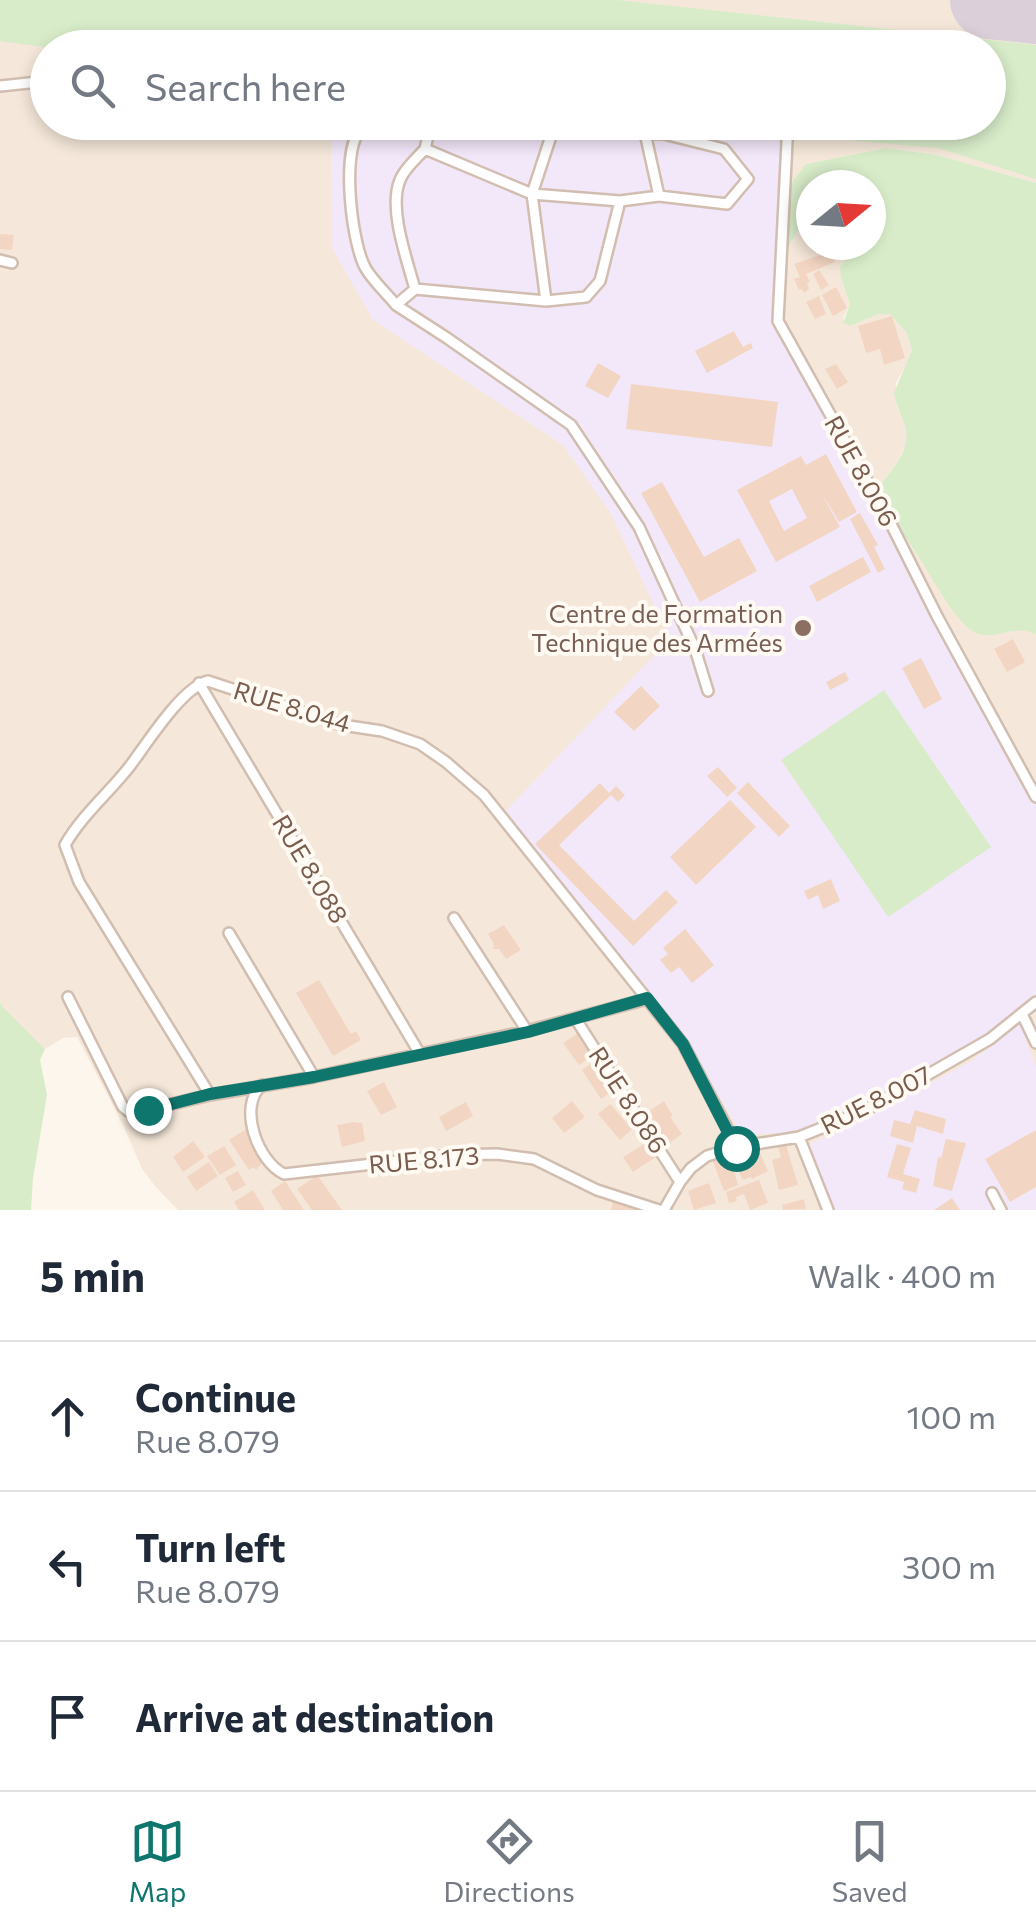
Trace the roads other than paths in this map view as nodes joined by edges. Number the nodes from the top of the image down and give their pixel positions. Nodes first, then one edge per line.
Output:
1 (30, 82) edge
2 (0, 86) edge
3 (356, 140) edge
4 (427, 140) edge
5 (550, 140) edge
6 (647, 140) edge
7 (688, 140) edge
8 (787, 140) edge
9 (425, 149) junction
10 (532, 194) junction
11 (659, 196) junction
12 (620, 201) junction
13 (0, 260) edge
14 (12, 263) dead end
15 (415, 289) junction
16 (546, 300) junction
17 (396, 306) junction
18 (199, 684) junction
19 (708, 691) dead end
20 (1036, 797) edge
21 (454, 918) dead end
22 (229, 933) dead end
23 (68, 997) dead end
24 (647, 998) junction
25 (1036, 1002) edge
26 (1022, 1014) junction
27 (575, 1018) junction
28 (528, 1032) junction
29 (1036, 1043) edge
30 (420, 1054) junction
31 (314, 1077) junction
32 (262, 1086) junction
33 (210, 1094) junction
34 (799, 1137) junction
35 (736, 1148) junction
36 (680, 1182) junction
37 (992, 1193) dead end
38 (662, 1210) edge
39 (828, 1210) edge
40 (1001, 1210) edge

1 - 2 street
3 - 17 street
4 - 9 street
5 - 10 street
6 - 11 street
7 - 11 street
8 - 20 street, RUE 8.006
9 - 10 street
9 - 15 street
10 - 12 street
10 - 16 street
11 - 12 street
12 - 16 street
13 - 14 street
15 - 16 street
15 - 17 street
17 - 19 street
18 - 24 street, RUE 8.044
18 - 30 street, RUE 8.088
18 - 33 street, RUE 8.044
21 - 28 street
22 - 31 street
23 - 33 street
24 - 27 street
24 - 35 street, RUE 8.044
25 - 26 street, RUE 8.007
26 - 29 street
26 - 34 street, RUE 8.007
27 - 28 street
27 - 36 street, RUE 8.086
28 - 30 street
30 - 31 street
31 - 32 street
32 - 33 street
32 - 38 street, RUE 8.173
34 - 35 street, RUE 8.007
34 - 39 street
35 - 36 street, RUE 8.007
36 - 38 street, RUE 8.007
37 - 40 street

